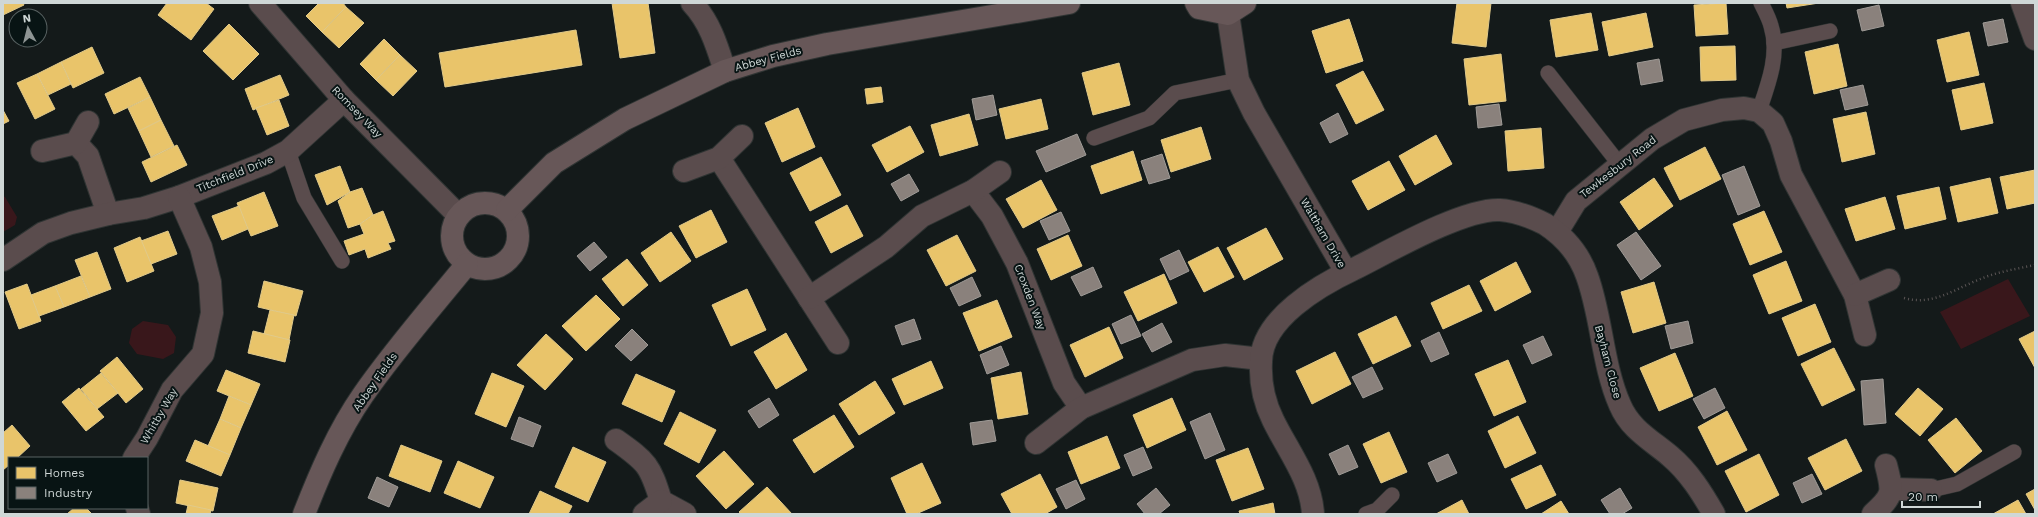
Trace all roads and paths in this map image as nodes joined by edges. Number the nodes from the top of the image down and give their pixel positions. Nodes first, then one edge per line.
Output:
1 (260, 3) edge
2 (1069, 3) edge
3 (1196, 3) edge
4 (1761, 3) edge
5 (2022, 3) edge
6 (702, 6) edge
7 (1237, 8) edge
8 (1830, 31) dead end
9 (2035, 39) edge
10 (1774, 43) junction
11 (725, 71) junction
12 (1548, 73) dead end
13 (1238, 80) junction
14 (344, 100) junction
15 (1759, 111) junction
16 (88, 122) dead end
17 (742, 136) dead end
18 (1094, 138) dead end
19 (76, 143) junction
20 (42, 151) dead end
21 (288, 151) junction
22 (719, 158) junction
23 (1620, 165) junction
24 (684, 171) dead end
25 (1000, 172) dead end
26 (973, 191) junction
27 (180, 197) junction
28 (507, 210) junction
29 (108, 214) junction
30 (458, 215) junction
31 (1557, 232) junction
32 (3, 260) edge
33 (342, 261) dead end
34 (467, 264) junction
35 (2035, 265) edge
36 (1346, 272) junction
37 (1889, 280) joint
38 (1855, 295) junction
39 (809, 298) junction
40 (1865, 335) dead end
41 (838, 343) dead end
42 (1261, 359) junction
43 (1080, 408) junction
44 (616, 440) dead end
45 (1036, 443) dead end
46 (2014, 452) dead end
47 (135, 457) edge
48 (1886, 465) dead end
49 (1892, 489) junction
50 (1931, 490) joint
51 (1392, 495) dead end
52 (653, 508) edge
53 (304, 514) edge
54 (685, 514) edge
55 (1313, 514) edge
56 (1366, 514) edge
57 (1714, 514) edge
58 (1873, 514) edge

1 - 14 street, Romsey Way
2 - 11 street, Abbey Fields
3 - 7 street
4 - 10 lane
5 - 9 street
6 - 11 street
7 - 13 street, Waltham Drive
8 - 10 lane
10 - 15 lane
11 - 28 street, Abbey Fields
12 - 23 lane
13 - 18 lane
13 - 36 street, Waltham Drive
14 - 21 street, Titchfield Drive
14 - 30 street, Romsey Way
15 - 23 street, Tewkesbury Road
15 - 38 street
16 - 19 street
17 - 22 street
19 - 20 street
19 - 29 street
21 - 27 street, Titchfield Drive
21 - 33 lane
22 - 24 street
22 - 39 street
23 - 31 street, Tewkesbury Road
25 - 26 street
26 - 39 street
26 - 43 street, Croxden Way
27 - 29 street, Titchfield Drive
27 - 47 street, Whitby Way
28 - 30 street
28 - 34 street
29 - 32 street, Titchfield Drive
30 - 34 street
31 - 36 street
31 - 57 street, Bayham Close
34 - 53 street, Abbey Fields
35 - 37 path
36 - 42 street, Waltham Drive
37 - 38 street
38 - 40 street
39 - 41 street
42 - 43 street
42 - 55 street, Waltham Drive
43 - 45 street
44 - 52 street
46 - 50 lane
48 - 49 street
49 - 50 street
49 - 58 street
51 - 56 lane
52 - 54 street

